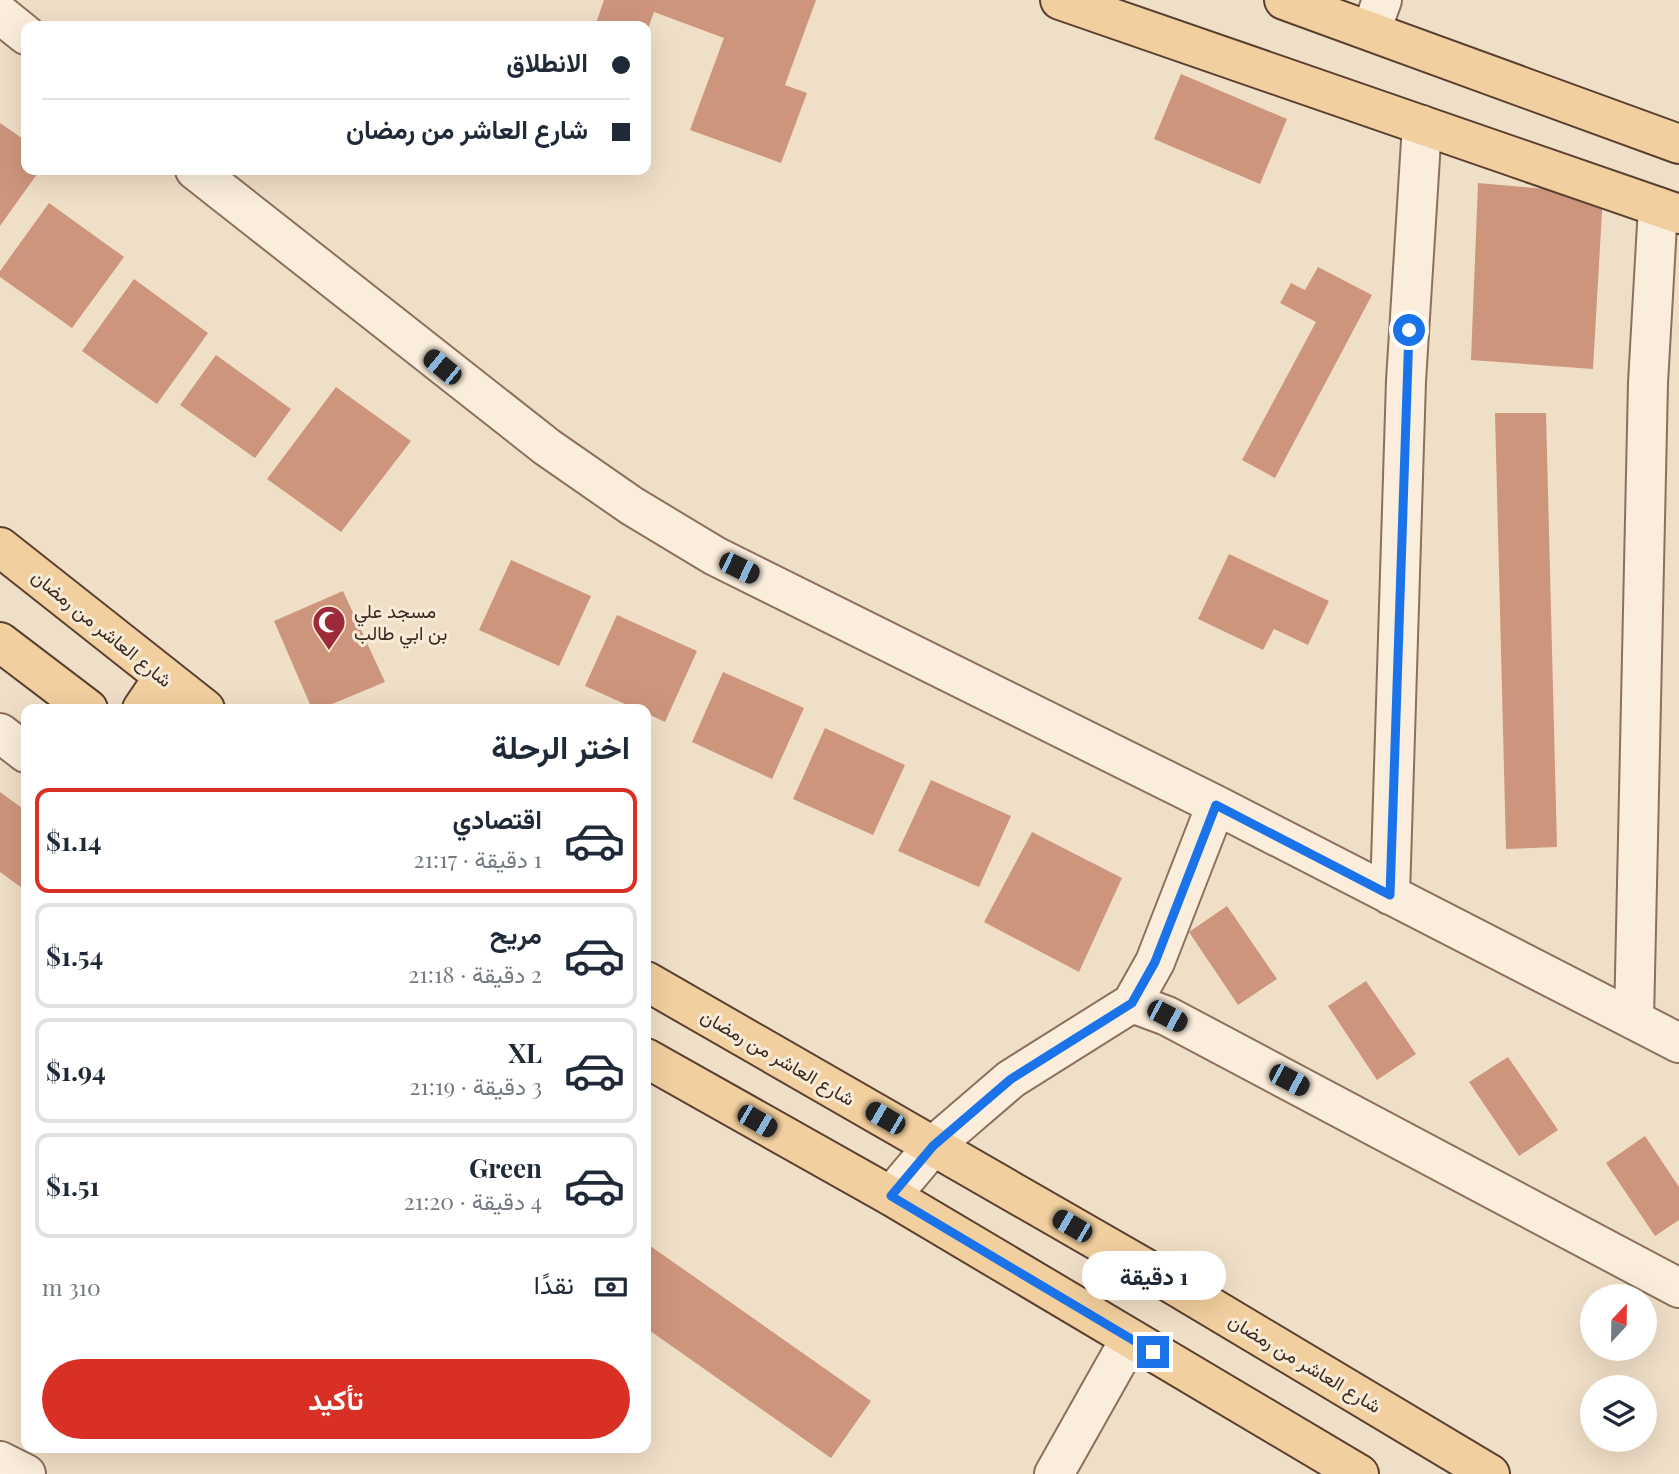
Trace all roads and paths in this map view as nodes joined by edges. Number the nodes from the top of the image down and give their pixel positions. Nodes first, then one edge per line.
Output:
1 (1060, 0) edge
2 (1308, 4) edge
3 (0, 14) edge
4 (1377, 15) edge
5 (21, 31) edge
6 (1422, 125) junction
7 (1679, 144) edge
8 (201, 175) edge
9 (1668, 211) edge
10 (0, 547) edge
11 (0, 642) edge
12 (163, 678) junction
13 (75, 704) edge
14 (145, 704) edge
15 (198, 704) edge
16 (0, 733) edge
17 (21, 749) edge
18 (1216, 805) junction
19 (1390, 895) junction
20 (651, 984) edge
21 (1132, 1003) junction
22 (1634, 1020) junction
23 (1679, 1043) edge
24 (651, 1061) edge
25 (933, 1146) junction
26 (891, 1196) junction
27 (1679, 1288) edge
28 (1130, 1339) junction
29 (0, 1461) edge
30 (26, 1474) edge
31 (1054, 1474) edge
32 (1359, 1474) edge
33 (1490, 1474) edge

1 - 6 main road
2 - 4 main road
3 - 5 street
4 - 7 main road
6 - 9 main road
6 - 19 street
8 - 18 street
9 - 22 street
10 - 12 main road, شارع العاشر من رمضان
11 - 13 main road
12 - 14 main road
12 - 15 main road, شارع العاشر من رمضان
16 - 17 street
18 - 19 street
18 - 21 street
19 - 22 street
20 - 25 main road, شارع العاشر من رمضان
21 - 25 street
21 - 27 street
22 - 23 street
24 - 26 main road
25 - 26 street
25 - 33 main road, شارع العاشر من رمضان
26 - 28 main road
28 - 31 street
28 - 32 main road
29 - 30 street

